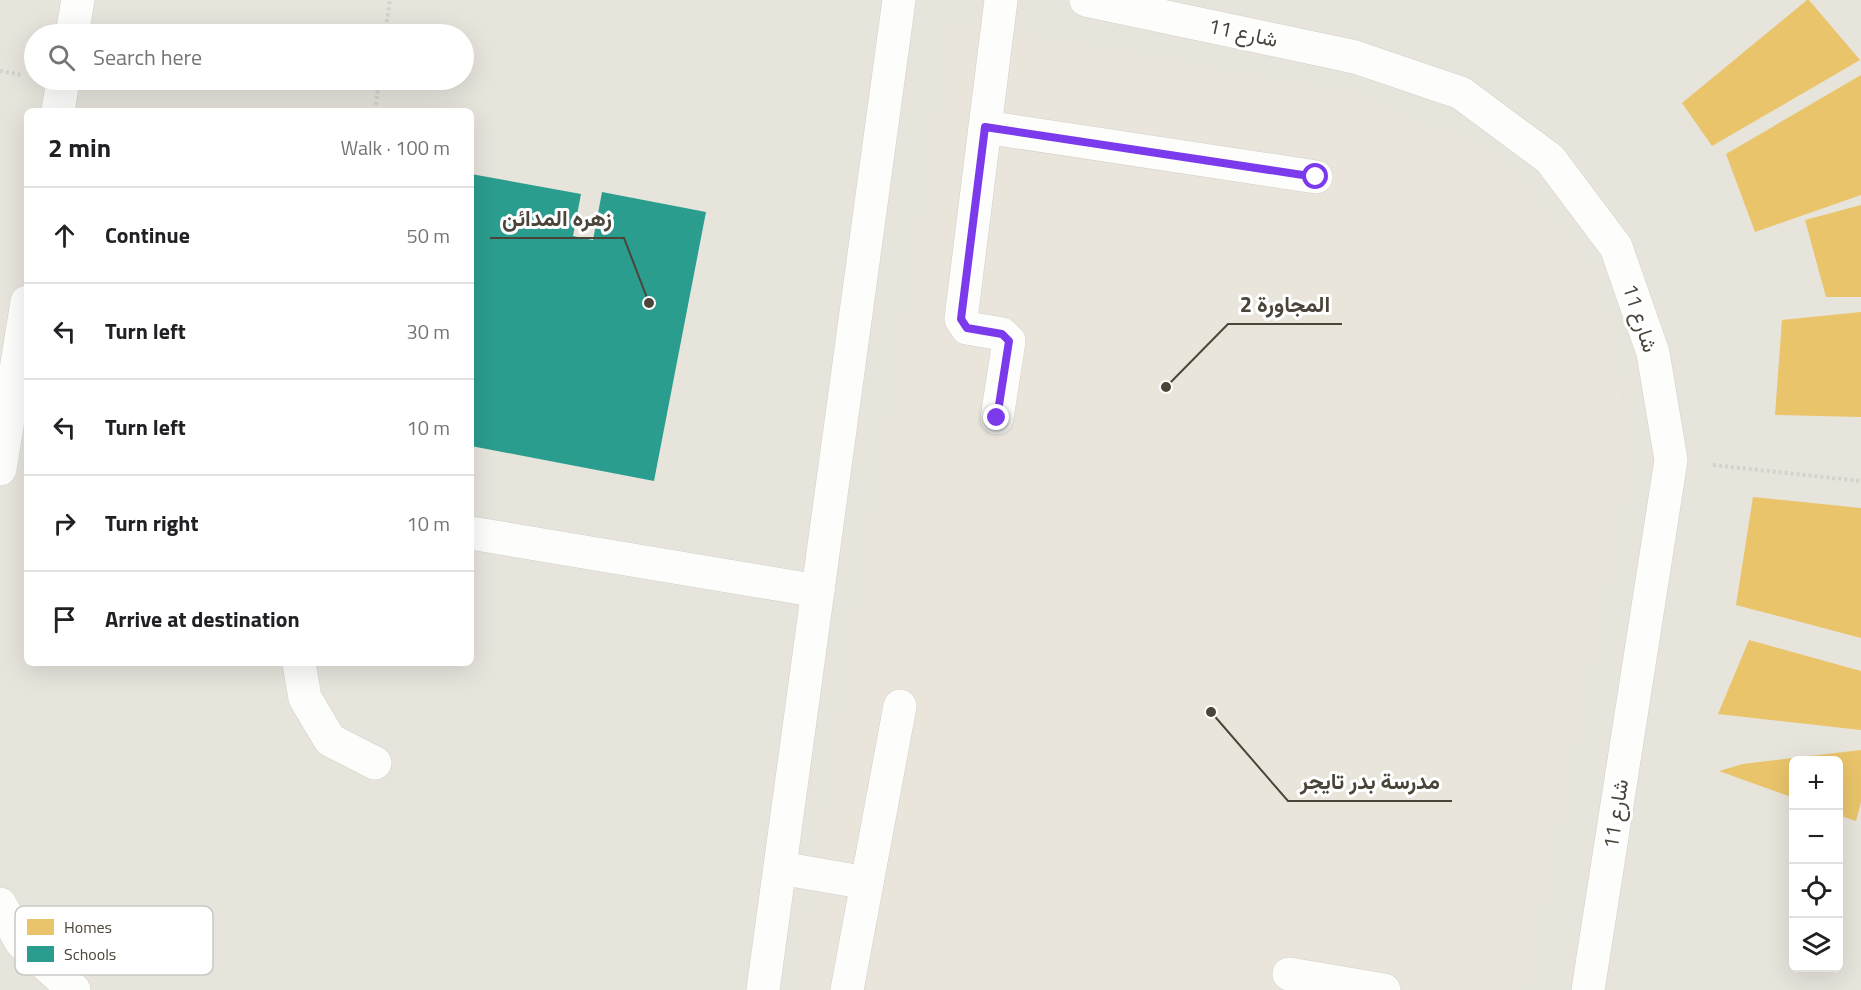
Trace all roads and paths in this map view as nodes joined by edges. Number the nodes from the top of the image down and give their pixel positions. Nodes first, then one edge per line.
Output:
1 (78, 0) edge
2 (390, 0) edge
3 (899, 0) edge
4 (1001, 0) edge
5 (1086, 0) edge
6 (74, 24) edge
7 (386, 24) edge
8 (0, 71) edge
9 (23, 76) dead end
10 (61, 90) edge
11 (378, 90) edge
12 (58, 108) edge
13 (375, 108) edge
14 (985, 127) junction
15 (1316, 177) dead end
16 (24, 321) edge
17 (997, 418) dead end
18 (1671, 460) junction
19 (0, 469) edge
20 (1861, 481) edge
21 (474, 534) edge
22 (818, 591) junction
23 (300, 666) edge
24 (900, 706) dead end
25 (375, 764) dead end
26 (780, 867) junction
27 (867, 883) junction
28 (0, 904) edge
29 (15, 931) edge
30 (1289, 974) dead end
31 (57, 975) edge
32 (74, 990) edge
33 (763, 990) edge
34 (847, 990) edge
35 (1384, 990) edge
36 (1588, 990) edge

1 - 6 street
2 - 7 path
3 - 22 street
4 - 14 street
5 - 18 street, شارع 11
8 - 9 path
10 - 12 street
11 - 13 path
14 - 15 street
14 - 17 street
16 - 19 street
18 - 20 path
18 - 36 street, شارع 11
21 - 22 street
22 - 26 street
23 - 25 street
24 - 27 street
26 - 27 street
26 - 33 street
27 - 34 street
28 - 29 street
30 - 35 street
31 - 32 street

